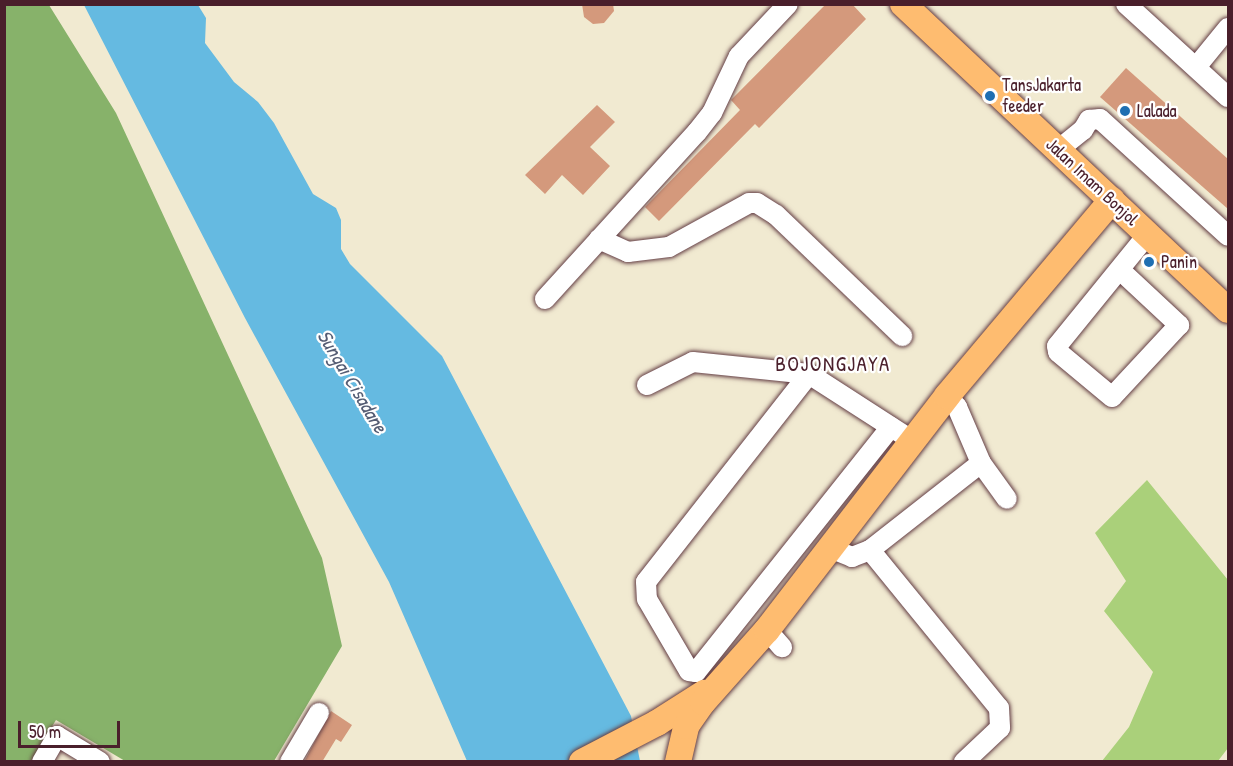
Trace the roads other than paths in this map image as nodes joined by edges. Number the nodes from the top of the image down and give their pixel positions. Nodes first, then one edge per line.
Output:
1 (788, 4) edge
2 (903, 4) edge
3 (1126, 4) edge
4 (1228, 28) edge
5 (1197, 66) junction
6 (1228, 96) edge
7 (1058, 150) junction
8 (1112, 200) junction
9 (1148, 234) junction
10 (1228, 236) edge
11 (599, 239) junction
12 (1120, 270) junction
13 (545, 299) dead end
14 (1228, 310) edge
15 (902, 336) dead end
16 (809, 374) junction
17 (647, 385) dead end
18 (947, 396) junction
19 (901, 434) junction
20 (981, 462) junction
21 (1007, 499) dead end
22 (830, 548) junction
23 (870, 550) junction
24 (723, 681) junction
25 (319, 712) dead end
26 (653, 725) junction
27 (42, 762) edge
28 (100, 762) edge
29 (290, 762) edge
30 (582, 762) edge
31 (676, 762) edge
32 (964, 762) edge

1 - 11 street
2 - 7 main road, Jalan Imam Bonjol
3 - 5 street
4 - 5 street
5 - 6 street
7 - 8 main road, Jalan Imam Bonjol
7 - 10 street
8 - 9 main road, Jalan Imam Bonjol
8 - 18 main road
9 - 12 street
9 - 14 main road, Jalan Imam Bonjol
11 - 13 street
11 - 15 street
12 - 12 street
16 - 17 street
16 - 19 street
16 - 19 street
18 - 19 main road
18 - 20 street
19 - 22 main road
20 - 21 street
20 - 23 street
22 - 23 street
22 - 24 main road
23 - 32 street
24 - 26 main road
24 - 31 main road
25 - 29 street
26 - 30 main road
26 - 31 main road
27 - 28 street

